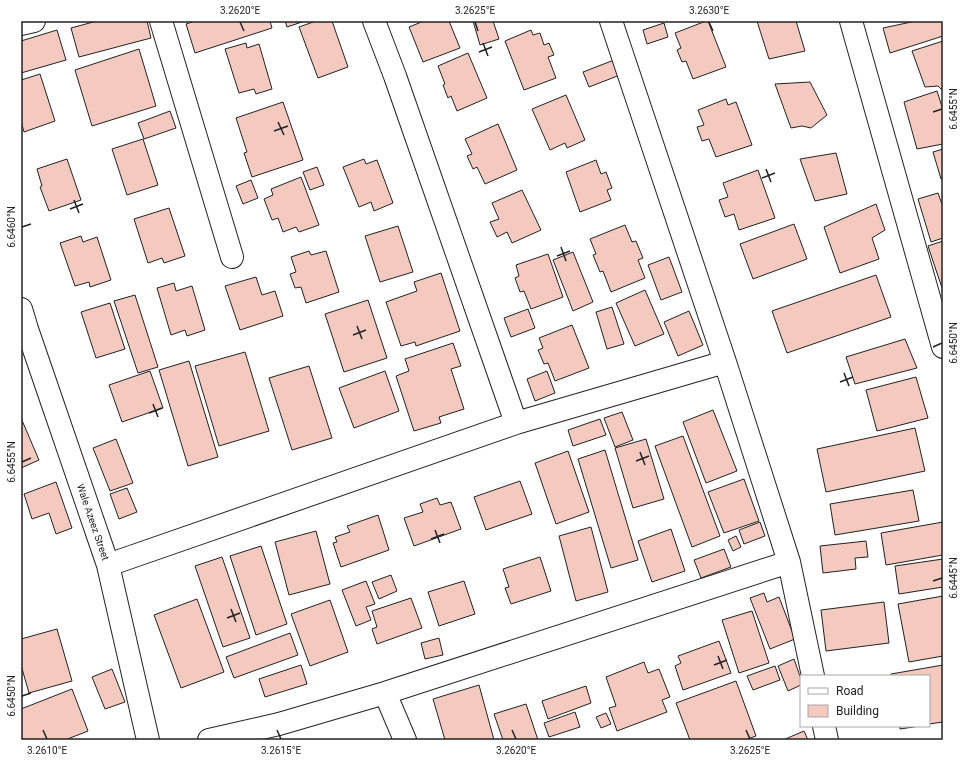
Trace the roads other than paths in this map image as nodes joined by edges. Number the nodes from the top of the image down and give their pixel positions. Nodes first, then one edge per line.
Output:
1 (34, 21) edge
2 (161, 21) edge
3 (374, 21) edge
4 (611, 21) edge
5 (851, 21) edge
6 (21, 24) edge
7 (232, 257) dead end
8 (23, 323) edge
9 (943, 347) edge
10 (725, 362) junction
11 (516, 423) junction
12 (789, 562) junction
13 (108, 566) junction
14 (813, 675) edge
15 (386, 693) junction
16 (824, 727) edge
17 (148, 740) edge
18 (209, 740) edge
19 (405, 740) edge
20 (827, 740) edge

1 - 6 street
2 - 7 street
3 - 11 street
4 - 10 street
5 - 9 street
8 - 13 street, Wale Azeez Street
10 - 11 street
10 - 12 street
11 - 13 street
12 - 14 street
12 - 15 street
13 - 17 street, Wale Azeez Street
15 - 18 street
15 - 19 street
16 - 20 street

